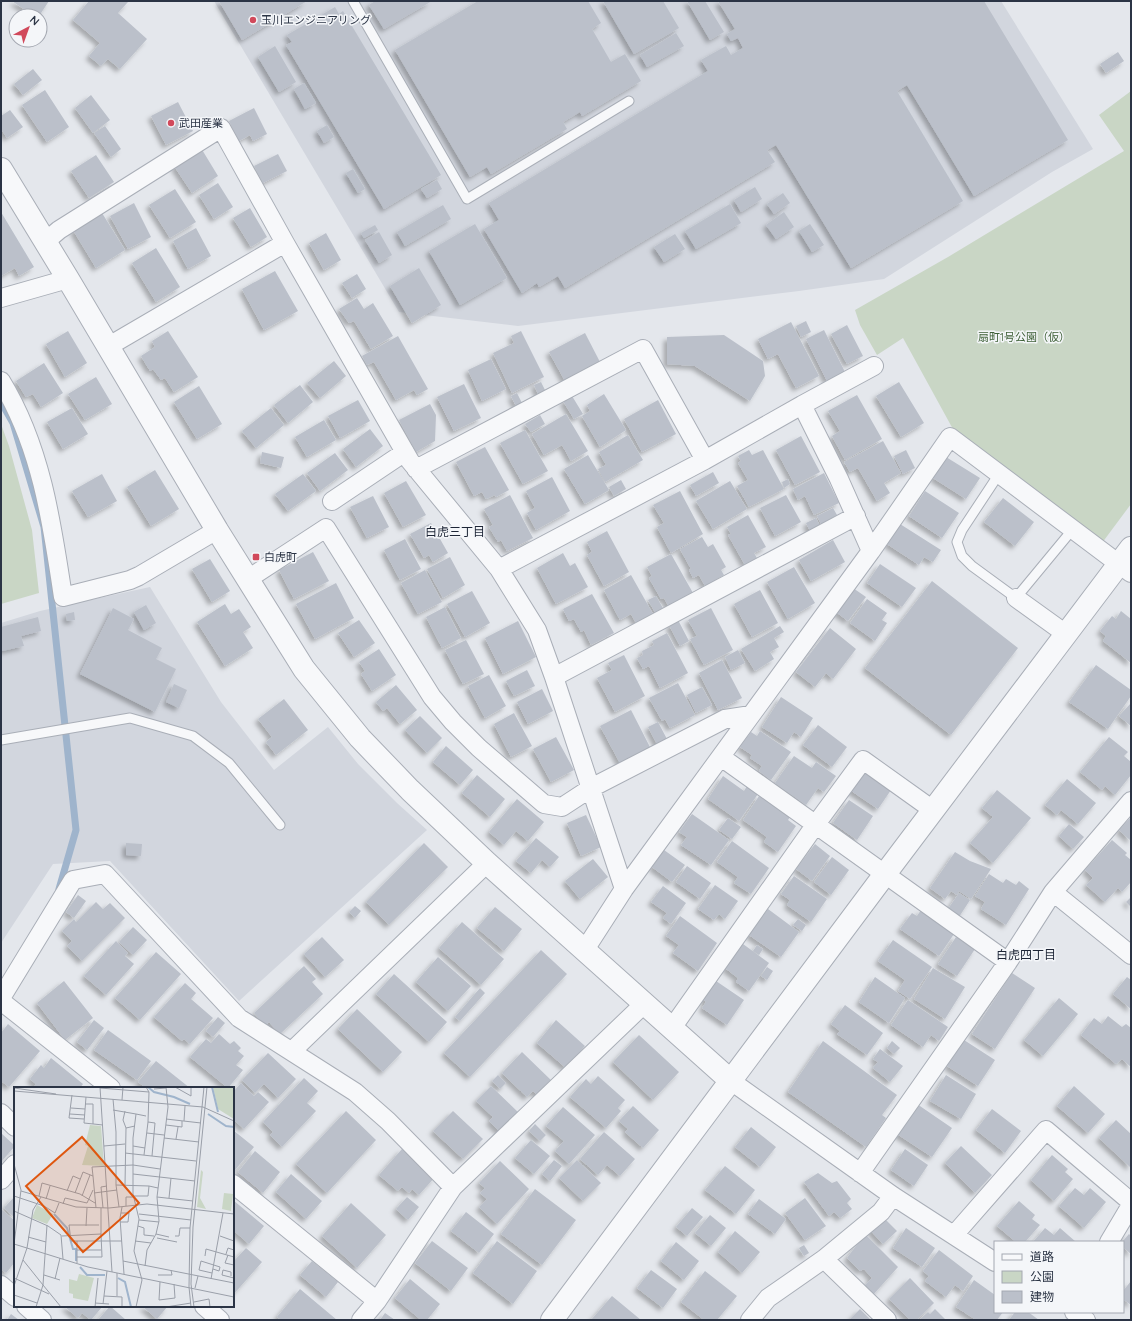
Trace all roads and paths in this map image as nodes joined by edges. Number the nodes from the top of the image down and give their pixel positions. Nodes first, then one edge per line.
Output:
1 (352, 1) edge
2 (629, 101) dead end
3 (1, 169) edge
4 (46, 241) junction
5 (285, 243) junction
6 (68, 279) junction
7 (1, 298) edge
8 (109, 346) junction
9 (874, 366) dead end
10 (1, 381) edge
11 (802, 405) junction
12 (405, 452) junction
13 (705, 460) junction
14 (416, 469) junction
15 (999, 474) junction
16 (332, 501) dead end
17 (856, 516) junction
18 (1073, 529) junction
19 (217, 530) junction
20 (871, 551) junction
21 (1127, 562) edge
22 (499, 569) junction
23 (248, 579) junction
24 (1016, 598) junction
25 (1066, 634) junction
26 (554, 677) junction
27 (751, 715) junction
28 (1, 740) edge
29 (721, 757) junction
30 (591, 788) junction
31 (1131, 801) edge
32 (933, 810) junction
33 (816, 824) junction
34 (280, 825) dead end
35 (487, 863) junction
36 (885, 874) junction
37 (624, 890) junction
38 (1053, 892) junction
39 (584, 951) junction
40 (1131, 955) edge
41 (1008, 962) junction
42 (1, 1000) edge
43 (644, 1004) junction
44 (672, 1028) junction
45 (292, 1051) junction
46 (731, 1081) junction
47 (110, 1087) edge
48 (1, 1113) edge
49 (14, 1126) edge
50 (14, 1165) edge
51 (860, 1172) junction
52 (1, 1180) edge
53 (234, 1185) edge
54 (453, 1187) junction
55 (893, 1196) junction
56 (1131, 1204) edge
57 (954, 1235) junction
58 (1110, 1241) edge
59 (824, 1259) junction
60 (994, 1261) edge
61 (1, 1285) edge
62 (14, 1296) edge
63 (377, 1301) junction
64 (27, 1307) edge
65 (205, 1307) edge
66 (1076, 1313) edge
67 (42, 1320) edge
68 (220, 1320) edge
69 (361, 1320) edge
70 (552, 1320) edge
71 (750, 1320) edge
72 (887, 1320) edge
73 (1086, 1320) edge

1 - 2 lane
3 - 4 street
4 - 5 street
4 - 6 street
5 - 8 street
5 - 12 street
6 - 7 street
6 - 8 street
8 - 19 street
9 - 11 street
10 - 19 street
11 - 13 street
11 - 17 street
12 - 14 street
12 - 16 street
13 - 14 street
13 - 22 street
14 - 22 street
15 - 18 street
15 - 20 street
15 - 24 lane
17 - 20 street
17 - 26 street
18 - 21 street
18 - 24 lane
19 - 23 street
20 - 27 street
21 - 25 street
22 - 26 street
23 - 30 street
23 - 35 street
24 - 25 street
25 - 32 street
26 - 30 street
27 - 29 street
27 - 30 street
28 - 34 lane
29 - 33 street
29 - 37 street
30 - 37 street
31 - 38 street
32 - 33 street
32 - 36 street
33 - 36 street
33 - 44 street
35 - 39 street
35 - 45 street
36 - 41 street
36 - 46 street
37 - 39 street
38 - 40 street
38 - 41 street
39 - 43 street
41 - 51 street
42 - 45 street
42 - 47 street
43 - 44 street
43 - 54 street
44 - 46 street
45 - 54 street
46 - 51 street
46 - 70 street
48 - 49 street
50 - 52 street
51 - 55 street
53 - 63 street
54 - 63 street
55 - 57 street
55 - 59 street
56 - 57 street
56 - 58 street
57 - 60 street
59 - 71 street
59 - 72 street
61 - 62 street
63 - 69 street
64 - 67 street
65 - 68 street
66 - 73 street

